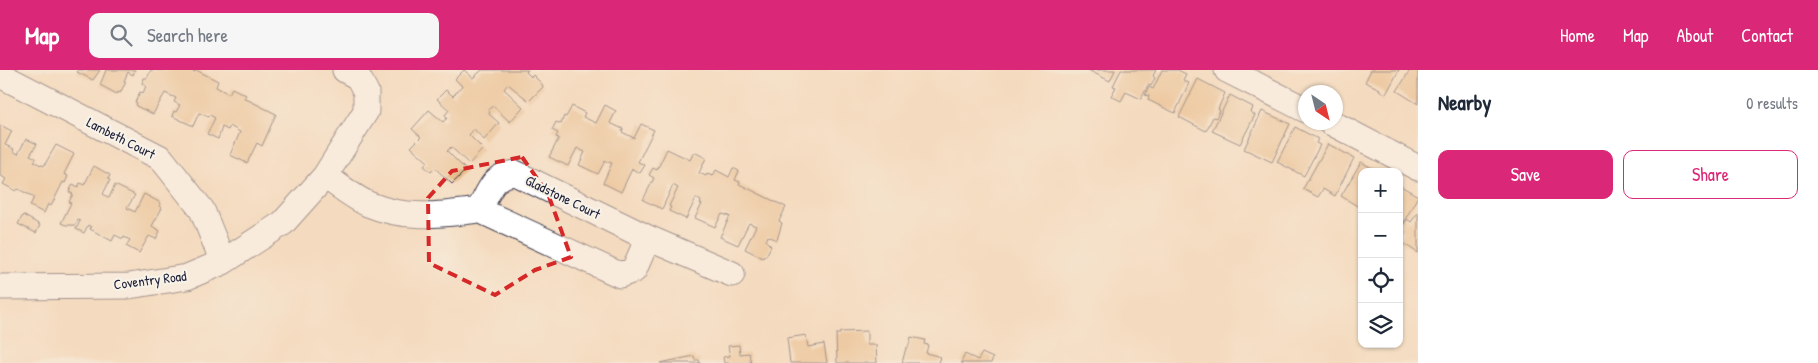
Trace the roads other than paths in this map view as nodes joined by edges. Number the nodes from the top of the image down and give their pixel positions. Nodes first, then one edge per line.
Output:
1 (346, 70) edge
2 (1226, 70) edge
3 (0, 75) edge
4 (1298, 106) edge
5 (1343, 129) edge
6 (1418, 168) edge
7 (324, 176) junction
8 (479, 210) junction
9 (648, 238) junction
10 (223, 262) junction
11 (732, 274) dead end
12 (0, 287) edge

1 - 7 street, Coventry Road
2 - 4 street
3 - 10 street, Lambeth Court
5 - 6 street
7 - 8 street
7 - 10 street, Coventry Road
8 - 9 street, Gladstone Court
8 - 9 street
9 - 11 street, Gladstone Court
10 - 12 street, Coventry Road

